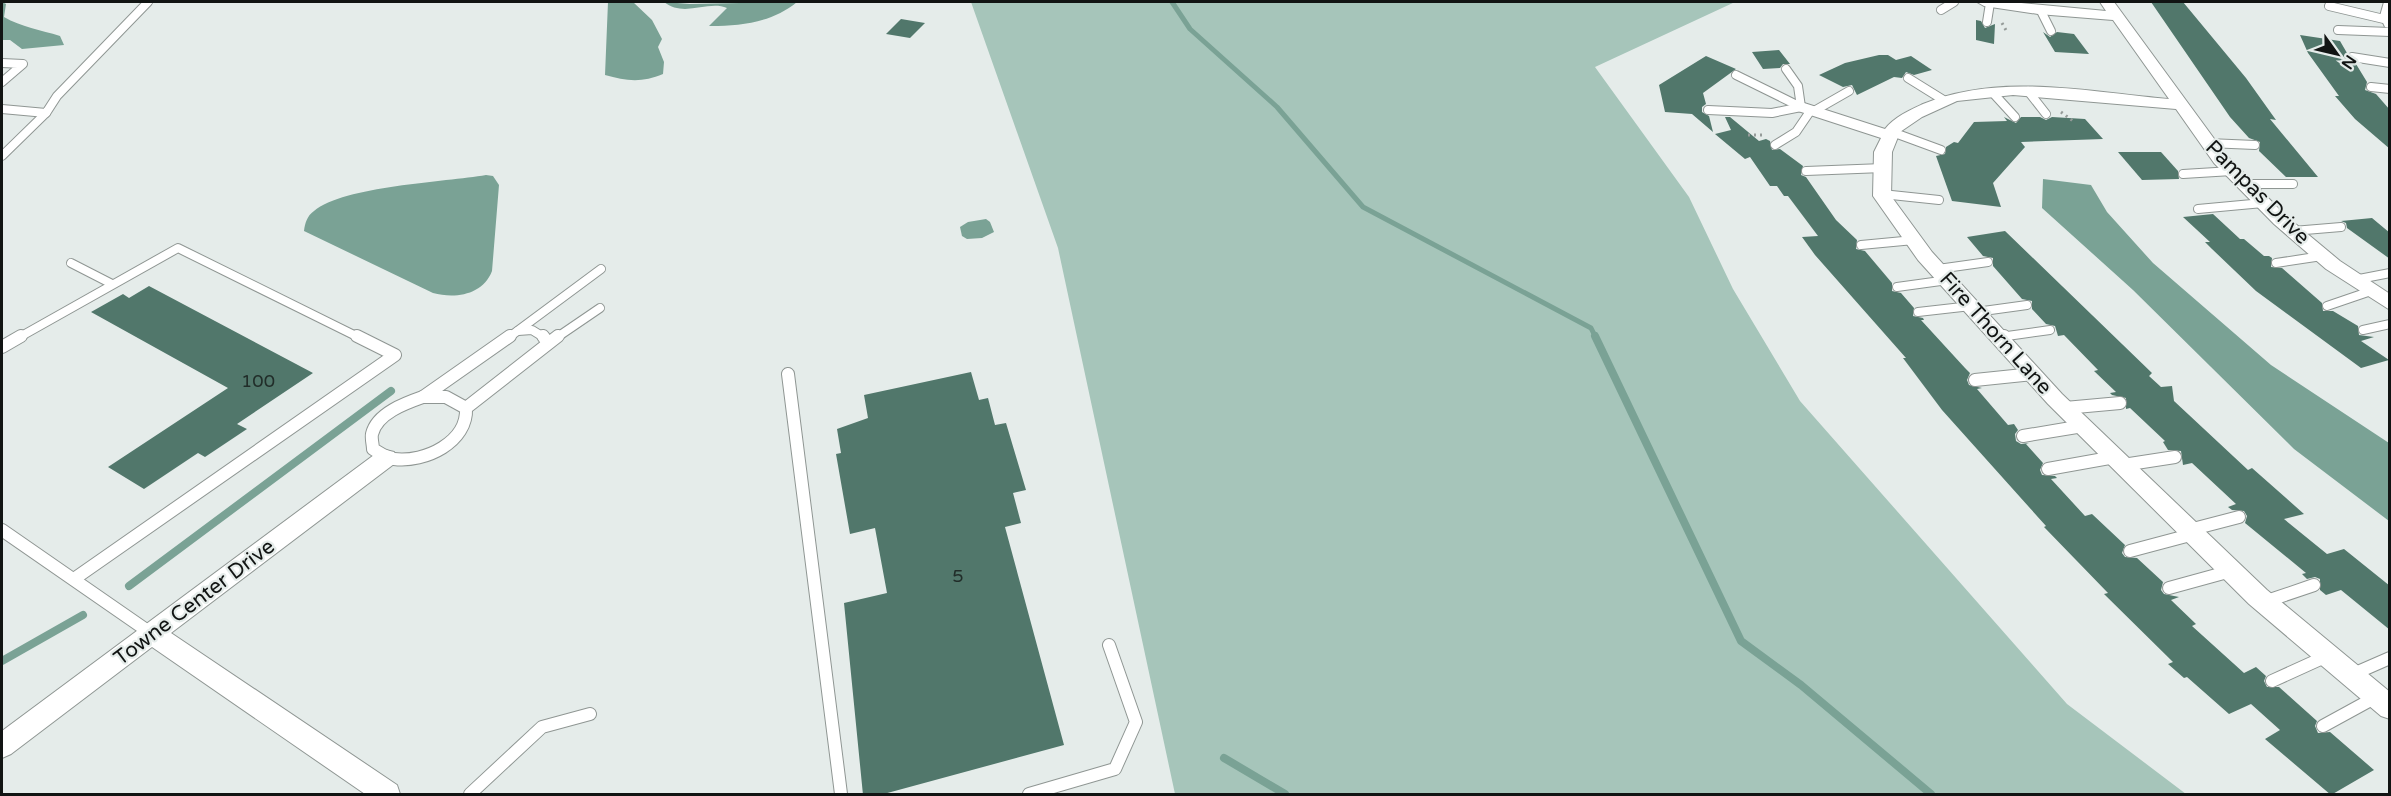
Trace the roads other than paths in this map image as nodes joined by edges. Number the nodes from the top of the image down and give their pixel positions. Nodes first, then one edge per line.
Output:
1 (148, 2) edge
2 (1954, 2) edge
3 (1987, 2) edge
4 (2390, 4) edge
5 (2329, 6) dead end
6 (2112, 9) edge
7 (1941, 10) dead end
8 (2041, 11) junction
9 (1987, 22) dead end
10 (2389, 26) edge
11 (2338, 30) dead end
12 (2051, 31) dead end
13 (2352, 57) dead end
14 (2, 63) edge
15 (2390, 63) edge
16 (1786, 69) dead end
17 (1736, 75) dead end
18 (1908, 78) dead end
19 (2, 82) edge
20 (2371, 87) dead end
21 (2390, 89) edge
22 (1850, 91) dead end
23 (2028, 91) junction
24 (1993, 93) junction
25 (1946, 101) junction
26 (2181, 105) junction
27 (2, 108) edge
28 (1708, 110) dead end
29 (1808, 110) junction
30 (46, 113) junction
31 (2046, 114) dead end
32 (2015, 117) dead end
33 (1891, 134) junction
34 (2208, 142) junction
35 (1775, 145) dead end
36 (2254, 145) dead end
37 (1941, 150) dead end
38 (2, 156) edge
39 (1883, 168) junction
40 (1806, 171) dead end
41 (2183, 174) dead end
42 (2238, 178) junction
43 (2293, 184) dead end
44 (1882, 194) junction
45 (1939, 200) dead end
46 (2263, 203) junction
47 (2198, 209) dead end
48 (2341, 227) dead end
49 (2293, 231) junction
50 (1914, 240) junction
51 (1860, 245) dead end
52 (2322, 256) junction
53 (1988, 262) dead end
54 (71, 263) dead end
55 (2276, 263) dead end
56 (601, 269) dead end
57 (2390, 273) edge
58 (1943, 275) junction
59 (2355, 280) junction
60 (112, 284) junction
61 (1897, 287) dead end
62 (2371, 291) junction
63 (2390, 304) edge
64 (2027, 305) dead end
65 (2327, 306) dead end
66 (600, 308) dead end
67 (1974, 309) junction
68 (1918, 312) dead end
69 (2390, 324) edge
70 (2050, 330) dead end
71 (2363, 330) dead end
72 (515, 332) junction
73 (2000, 337) junction
74 (548, 343) junction
75 (2, 347) edge
76 (788, 374) dead end
77 (2033, 374) junction
78 (1975, 380) dead end
79 (423, 397) junction
80 (2120, 403) dead end
81 (466, 408) junction
82 (2066, 408) junction
83 (2083, 426) junction
84 (2023, 436) dead end
85 (2175, 456) dead end
86 (386, 458) junction
87 (2119, 461) junction
88 (2048, 469) dead end
89 (2239, 517) dead end
90 (2, 530) edge
91 (2191, 532) junction
92 (2130, 551) dead end
93 (2231, 571) junction
94 (74, 579) junction
95 (2314, 585) dead end
96 (2169, 588) dead end
97 (2264, 602) junction
98 (152, 634) junction
99 (1109, 645) dead end
100 (2328, 656) junction
101 (2390, 658) edge
102 (2350, 675) junction
103 (2272, 681) dead end
104 (2383, 703) edge
105 (590, 714) dead end
106 (2323, 726) dead end
107 (2, 746) edge
108 (387, 795) edge
109 (470, 795) edge
110 (841, 795) edge
111 (1029, 795) edge

1 - 30 lane
2 - 7 lane
3 - 8 street
3 - 9 lane
4 - 10 street
5 - 10 lane
6 - 8 street
6 - 26 street, Pampas Drive
8 - 12 lane
10 - 11 lane
13 - 15 lane
14 - 19 lane
16 - 29 lane
17 - 29 lane
18 - 25 lane
20 - 21 lane
22 - 29 lane
23 - 24 street
23 - 26 street
23 - 31 lane
24 - 25 street
24 - 32 lane
25 - 33 street
26 - 34 street, Pampas Drive
27 - 30 lane
28 - 29 lane
29 - 33 street
29 - 35 lane
30 - 38 lane
33 - 37 lane
33 - 39 street
34 - 36 lane
34 - 42 street, Pampas Drive
39 - 40 lane
39 - 44 street
41 - 42 lane
42 - 43 lane
42 - 46 street, Pampas Drive
44 - 45 lane
44 - 50 street, Fire Thorn Lane
46 - 47 lane
46 - 49 street, Pampas Drive
48 - 49 lane
49 - 52 street, Pampas Drive
50 - 51 lane
50 - 58 street, Fire Thorn Lane
52 - 55 lane
52 - 59 street, Pampas Drive
53 - 58 lane
54 - 60 lane
56 - 72 lane
57 - 59 lane
58 - 61 lane
58 - 67 street, Fire Thorn Lane
59 - 62 street, Pampas Drive
60 - 75 lane
60 - 94 lane
62 - 63 street, Pampas Drive
62 - 65 lane
64 - 67 lane
66 - 74 lane
67 - 68 lane
67 - 73 street, Fire Thorn Lane
69 - 71 lane
70 - 73 lane
72 - 74 lane
72 - 79 lane
73 - 77 street, Fire Thorn Lane
74 - 81 lane
76 - 110 lane
77 - 78 lane
77 - 82 street, Fire Thorn Lane
79 - 81 lane
79 - 86 lane
80 - 82 lane
81 - 86 lane
82 - 83 street, Fire Thorn Lane
83 - 84 lane
83 - 87 street, Fire Thorn Lane
85 - 87 lane
86 - 98 street, Towne Center Drive
87 - 88 lane
87 - 91 street, Fire Thorn Lane
89 - 91 lane
90 - 94 lane
91 - 92 lane
91 - 93 street, Fire Thorn Lane
93 - 96 lane
93 - 97 street, Fire Thorn Lane
94 - 98 lane
95 - 97 lane
97 - 100 street, Fire Thorn Lane
98 - 107 street, Towne Center Drive
98 - 108 street
99 - 111 lane
100 - 102 street, Fire Thorn Lane
100 - 103 lane
101 - 102 lane
102 - 104 street, Fire Thorn Lane
104 - 106 lane
105 - 109 lane

